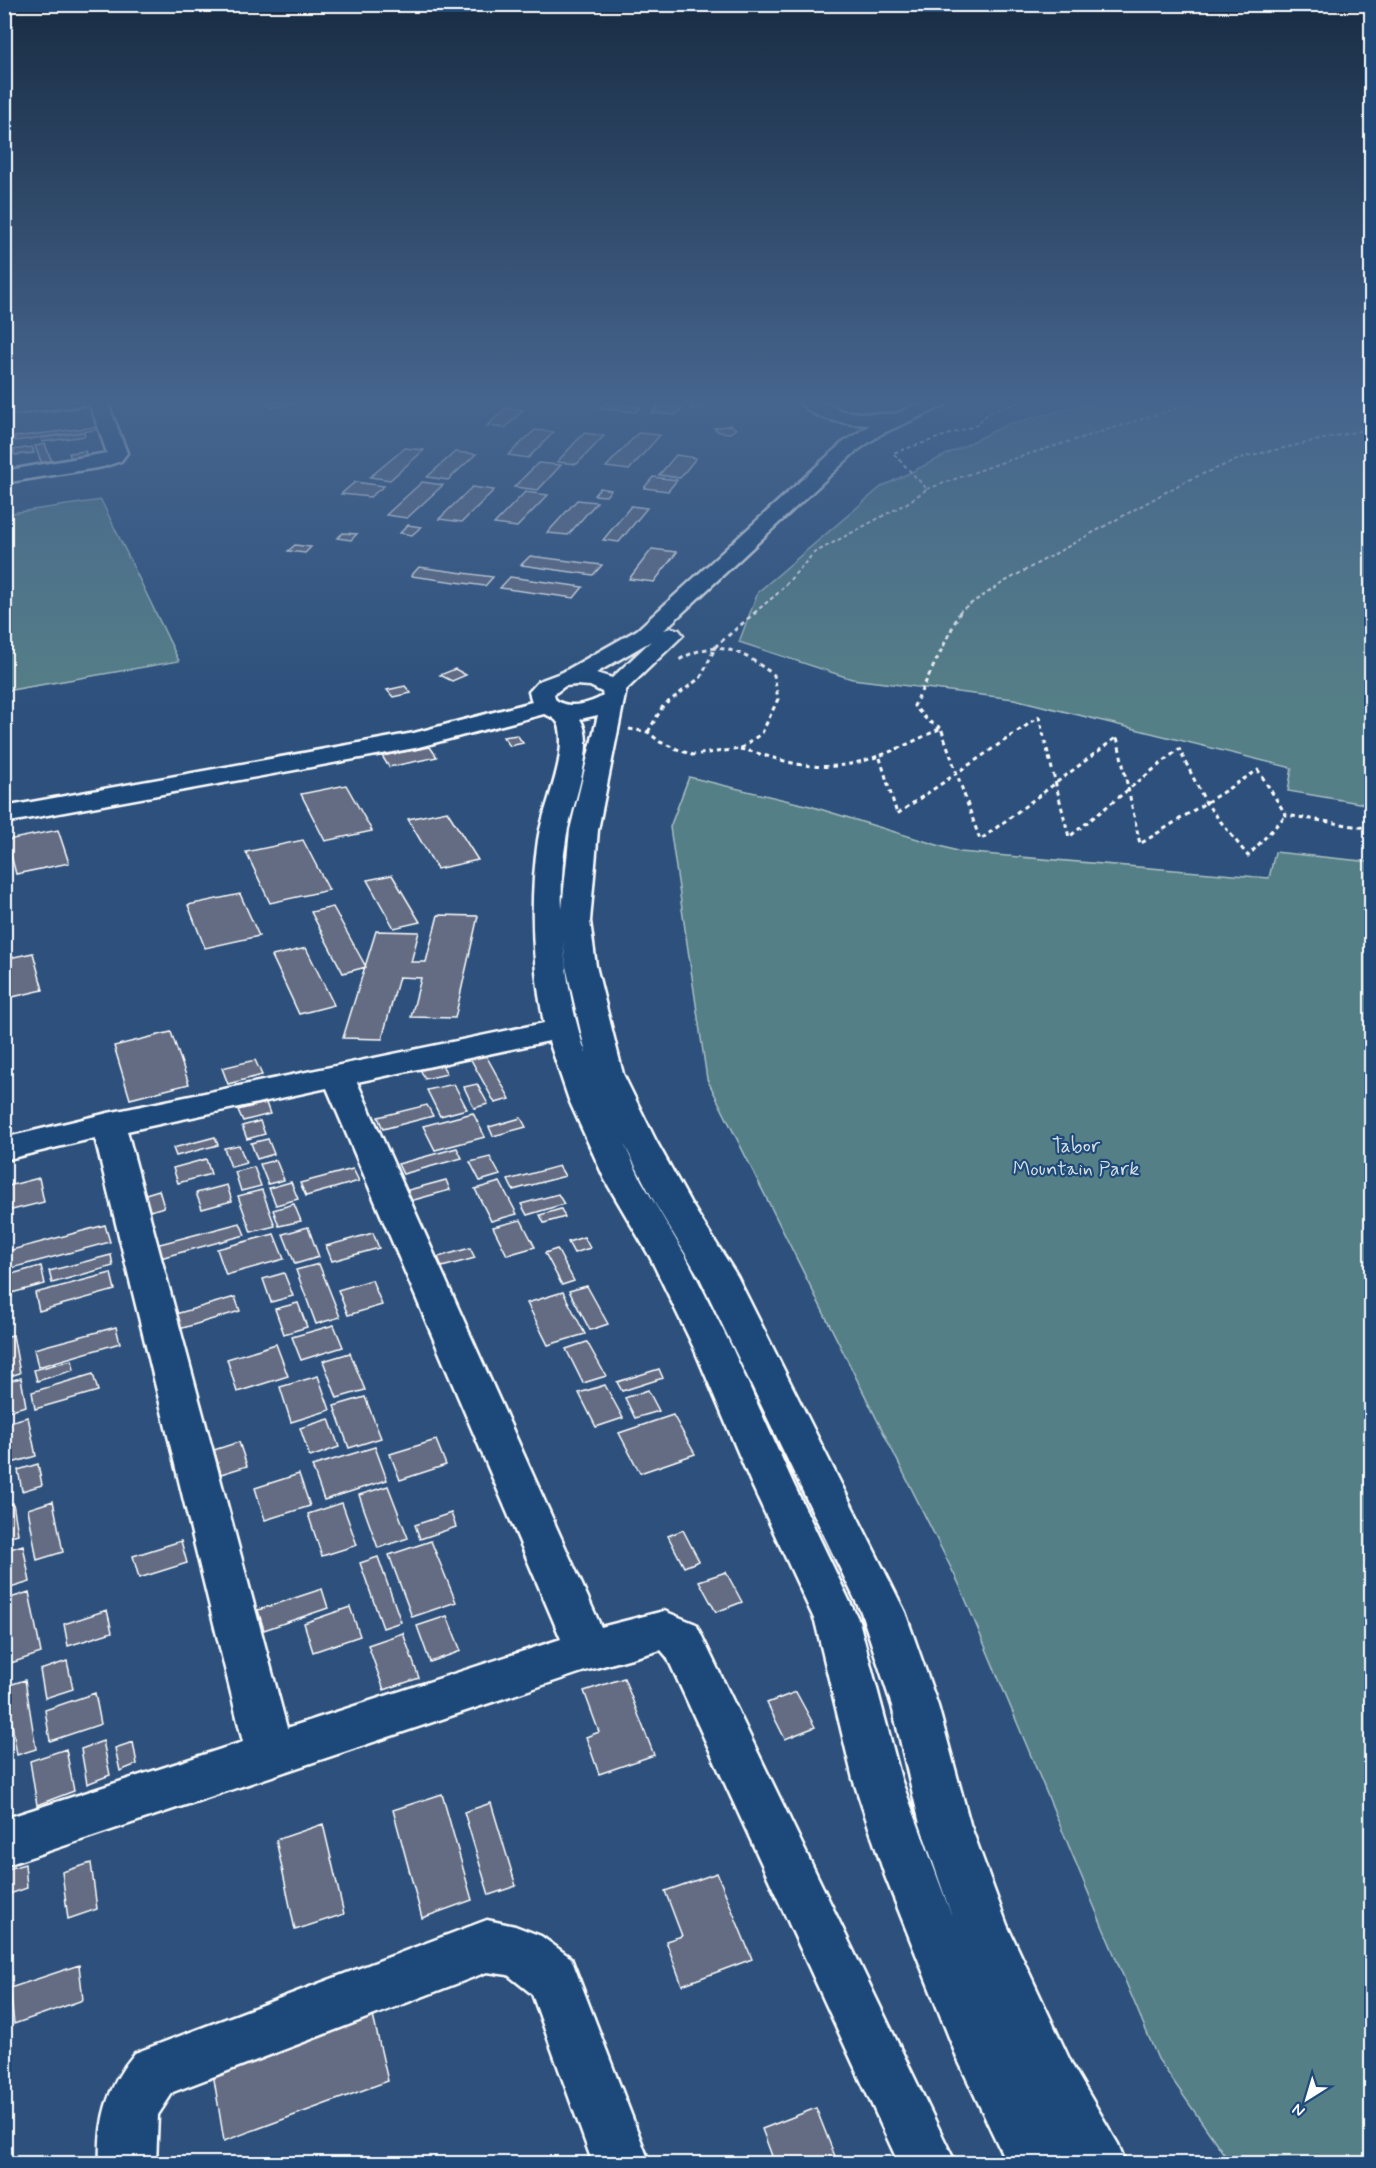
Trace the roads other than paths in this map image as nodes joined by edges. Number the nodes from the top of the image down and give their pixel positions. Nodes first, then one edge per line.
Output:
1 (776, 502) edge
2 (812, 502) edge
3 (555, 697) junction
4 (611, 705) junction
5 (4, 802) edge
6 (4, 815) edge
7 (561, 1029) junction
8 (338, 1075) junction
9 (108, 1124) junction
10 (4, 1149) edge
11 (588, 1650) junction
12 (270, 1754) junction
13 (4, 1843) edge
14 (128, 2163) edge
15 (622, 2163) edge
16 (928, 2163) edge
17 (1037, 2163) edge
18 (1098, 2163) edge

1 - 3 street
2 - 4 street
3 - 4 street
3 - 4 street
3 - 5 street
3 - 6 street
3 - 7 street
4 - 18 street
7 - 8 street
7 - 17 street
8 - 9 street
8 - 11 street
9 - 10 street
9 - 12 street
11 - 12 street
11 - 16 street
12 - 13 street
14 - 15 street

